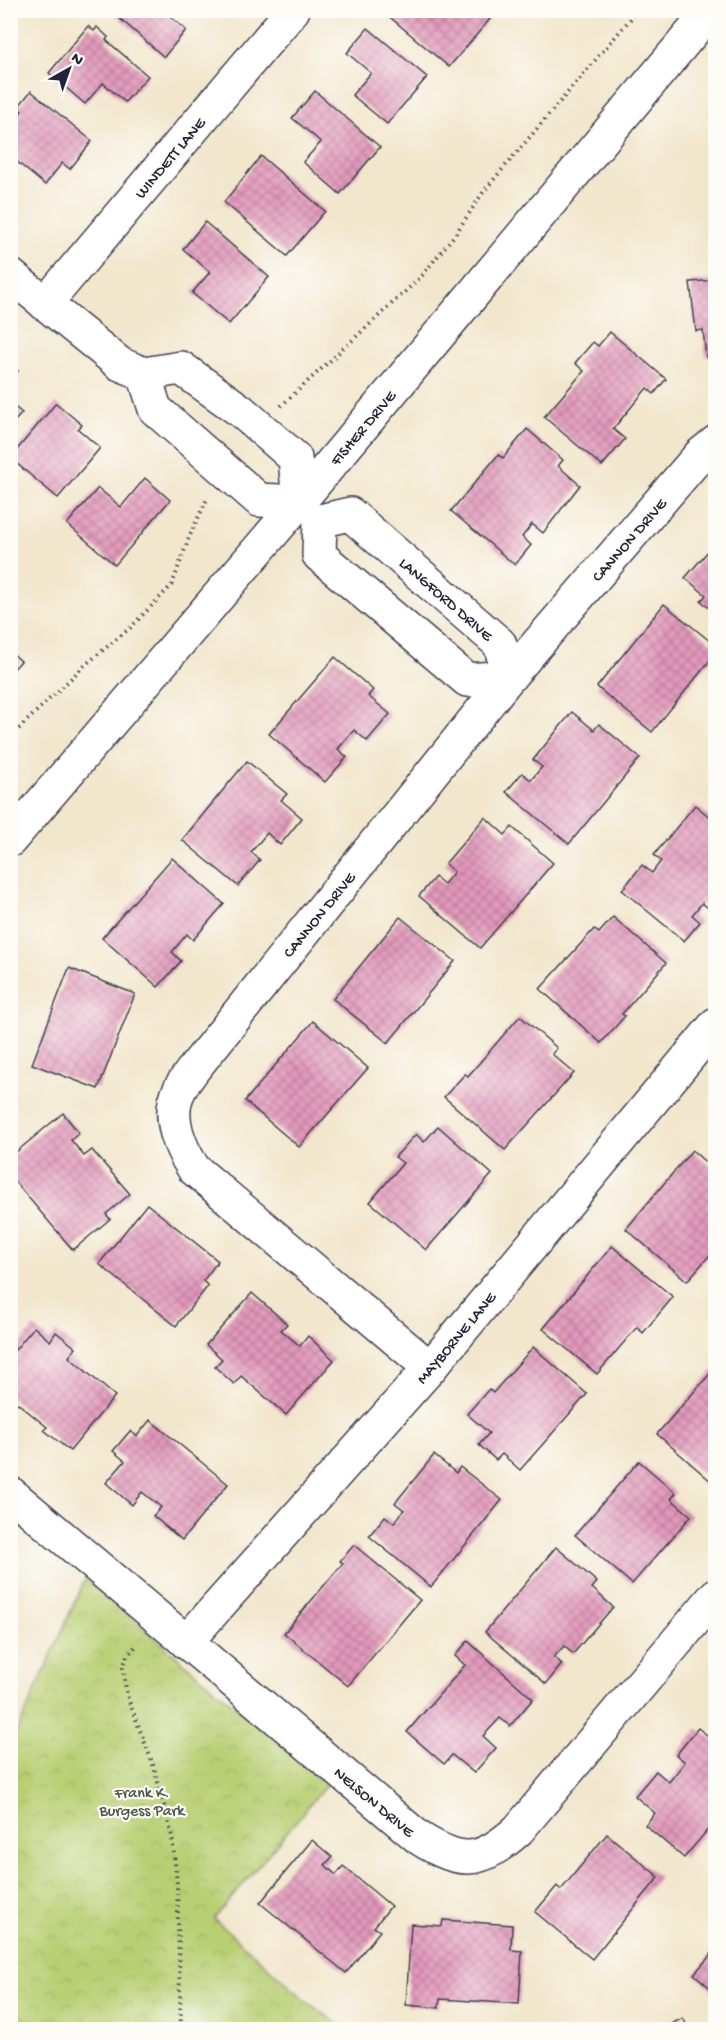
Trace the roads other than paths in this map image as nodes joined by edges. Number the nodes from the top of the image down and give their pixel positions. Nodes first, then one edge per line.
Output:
1 (293, 10) edge
2 (711, 10) edge
3 (10, 275) edge
4 (45, 304) junction
5 (144, 374) junction
6 (716, 442) edge
7 (309, 511) junction
8 (509, 677) junction
9 (10, 840) edge
10 (716, 1024) edge
11 (430, 1368) junction
12 (10, 1493) edge
13 (716, 1595) edge
14 (186, 1642) junction

1 - 4 street, WINDETT LANE
2 - 7 street, FISHER DRIVE
3 - 4 street
4 - 5 street
5 - 7 street
5 - 7 street
6 - 8 street, CANNON DRIVE
7 - 8 street, LANGFORD DRIVE
7 - 8 street
7 - 9 street, FISHER DRIVE
8 - 11 street, CANNON DRIVE
10 - 11 street, MAYBORNE LANE
11 - 14 street, MAYBORNE LANE
12 - 14 street, NELSON DRIVE
13 - 14 street, NELSON DRIVE

